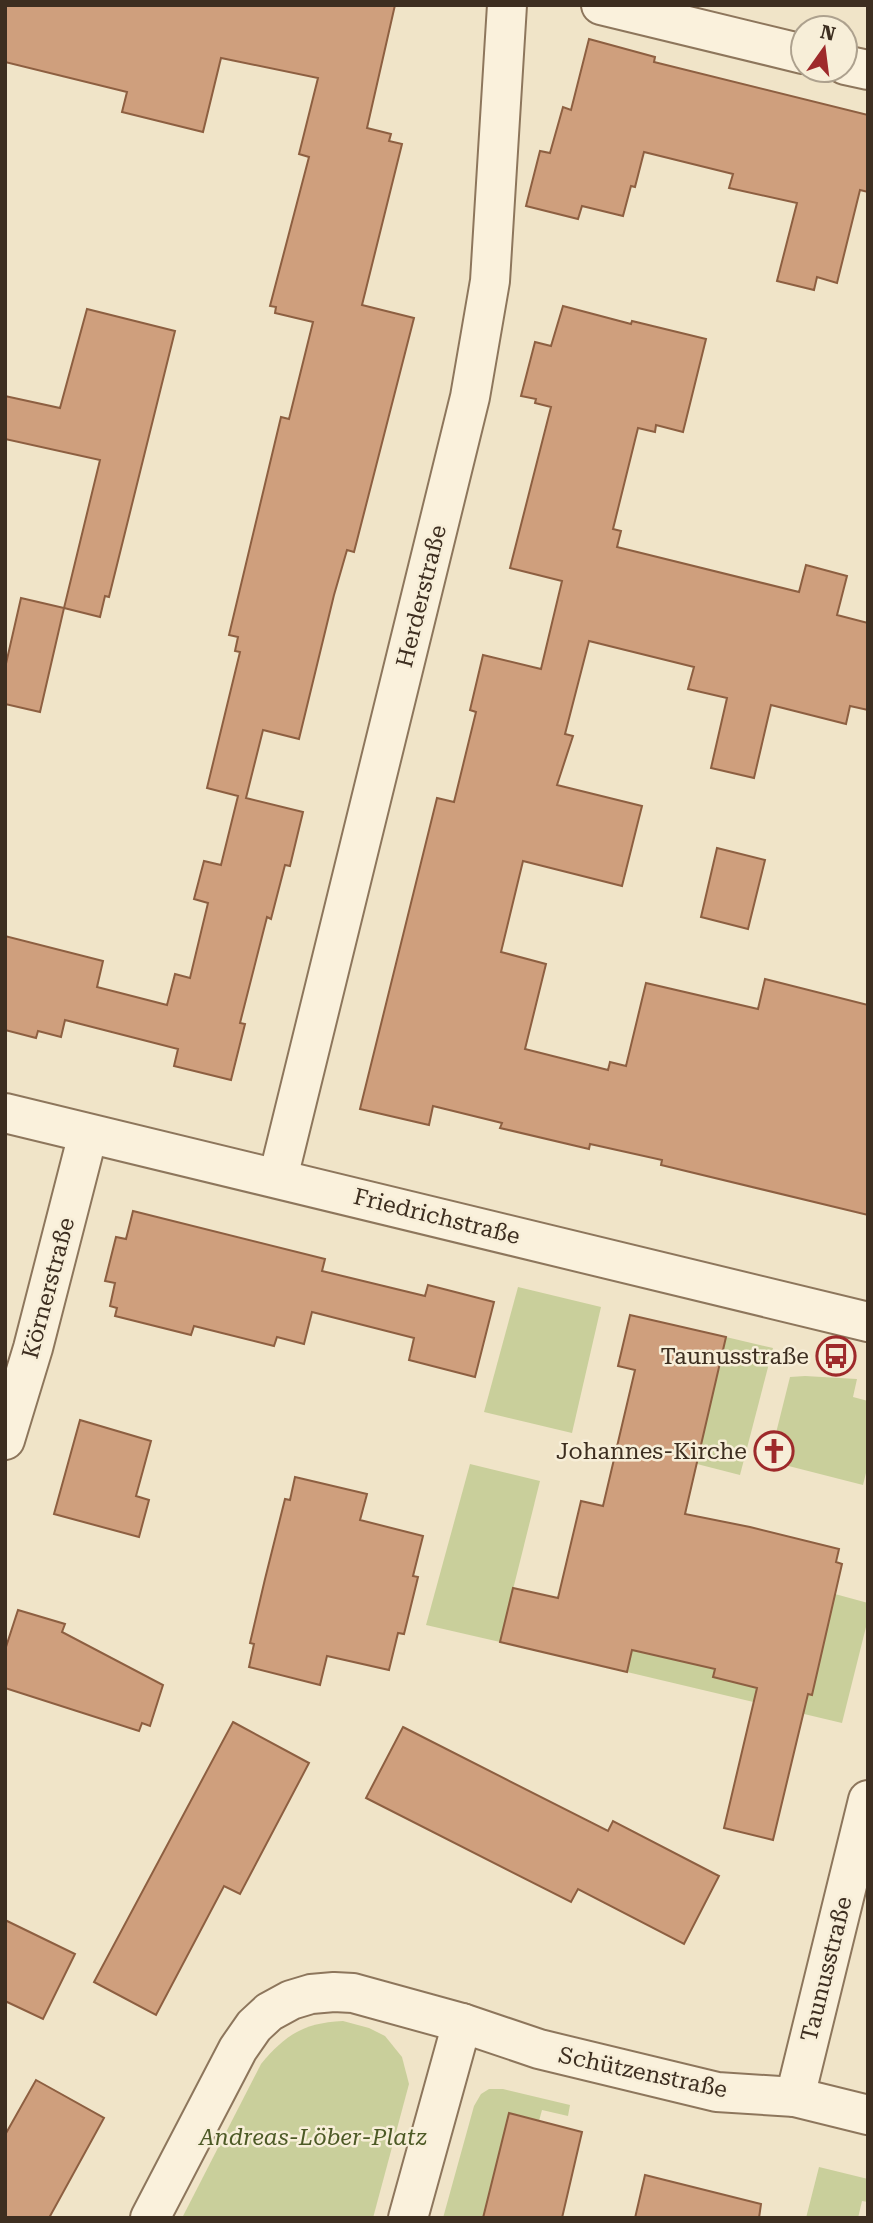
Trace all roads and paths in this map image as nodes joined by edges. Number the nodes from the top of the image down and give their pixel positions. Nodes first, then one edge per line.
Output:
1 (507, 5) edge
2 (601, 5) edge
3 (789, 51) edge
4 (5, 1113) edge
5 (88, 1134) junction
6 (278, 1178) junction
7 (868, 1322) edge
8 (5, 1440) edge
9 (868, 1800) edge
10 (462, 2023) junction
11 (795, 2097) junction
12 (868, 2115) edge
13 (150, 2218) edge
14 (408, 2218) edge

1 - 6 street, Herderstraße
2 - 3 street
4 - 5 street, Friedrichstraße
5 - 6 street, Friedrichstraße
5 - 8 street, Körnerstraße
6 - 7 street, Friedrichstraße
9 - 11 street, Taunusstraße
10 - 11 street, Schützenstraße
10 - 13 street
10 - 14 street
11 - 12 street, Schützenstraße

